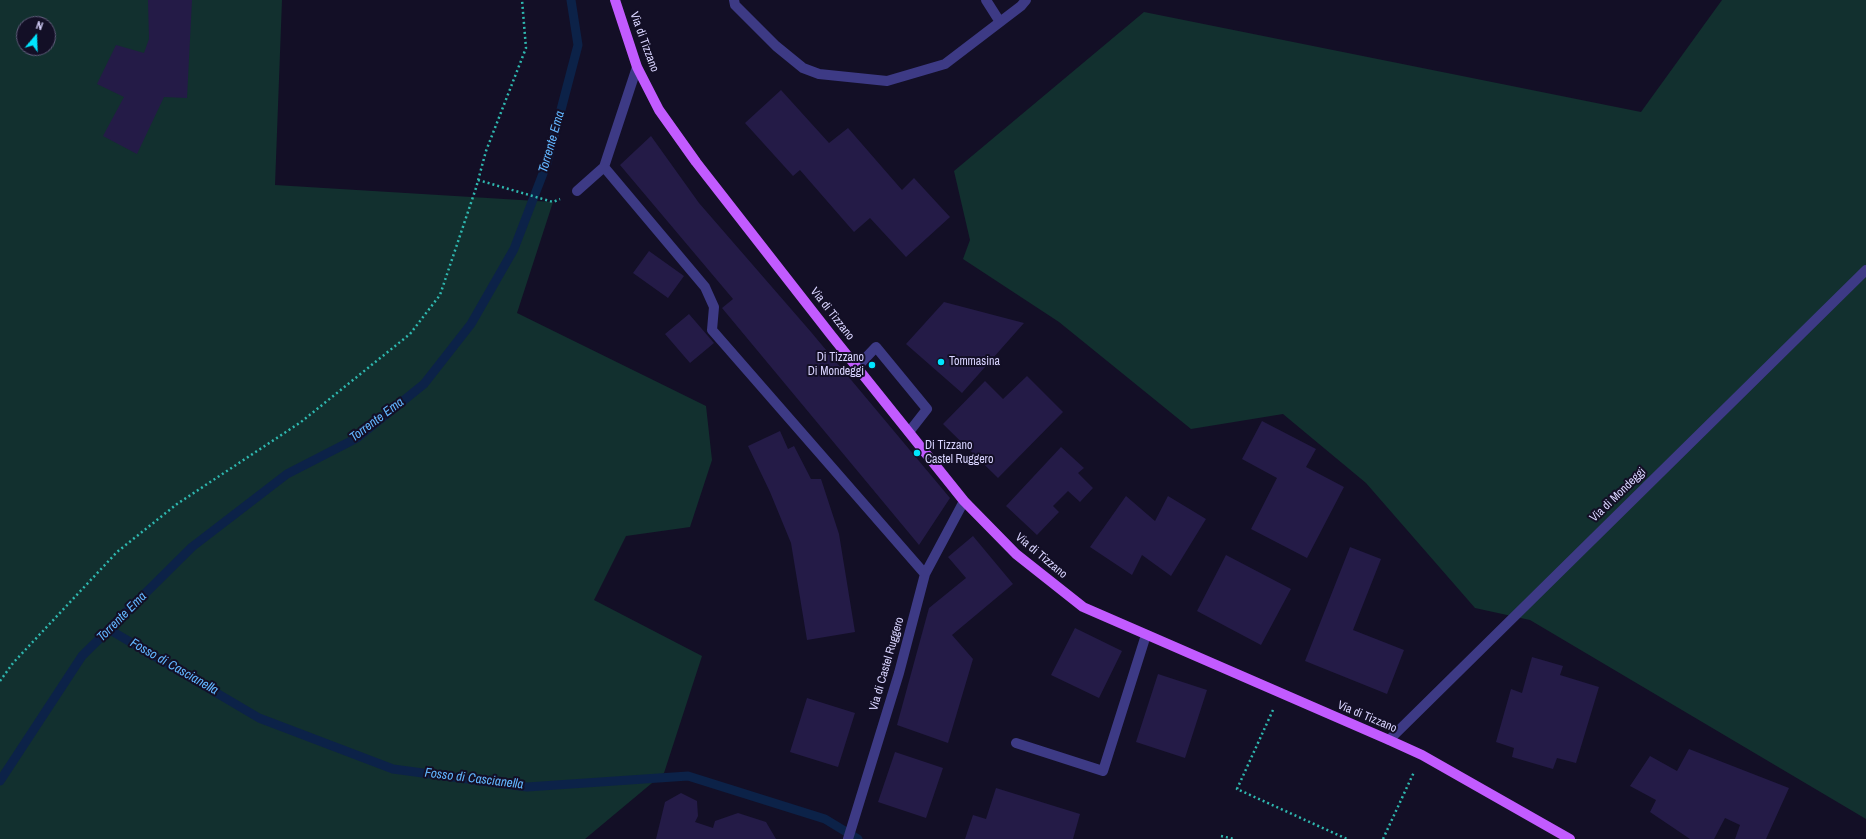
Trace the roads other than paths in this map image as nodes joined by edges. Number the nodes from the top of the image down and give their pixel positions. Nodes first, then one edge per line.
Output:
1 (615, 0) edge
2 (734, 0) edge
3 (986, 0) edge
4 (1026, 0) edge
5 (1000, 22) junction
6 (637, 67) junction
7 (604, 168) junction
8 (577, 191) road end
9 (1866, 270) edge
10 (857, 367) junction
11 (908, 432) junction
12 (964, 501) junction
13 (925, 574) junction
14 (1146, 635) junction
15 (1389, 740) junction
16 (1016, 744) dead end
17 (848, 839) edge
18 (1570, 839) edge

1 - 6 main road, Via di Tizzano
2 - 5 street
3 - 5 street
4 - 5 street
6 - 7 street
6 - 10 main road, Via di Tizzano
7 - 8 street
7 - 13 street
9 - 15 street, Via di Mondeggi
10 - 11 main road, Via di Tizzano
10 - 11 street
11 - 12 main road, Via di Tizzano
12 - 13 street, Via di Castel Ruggero
12 - 14 main road, Via di Tizzano
13 - 17 street, Via di Castel Ruggero
14 - 15 main road, Via di Tizzano
14 - 16 street
15 - 18 main road, Via di Tizzano

